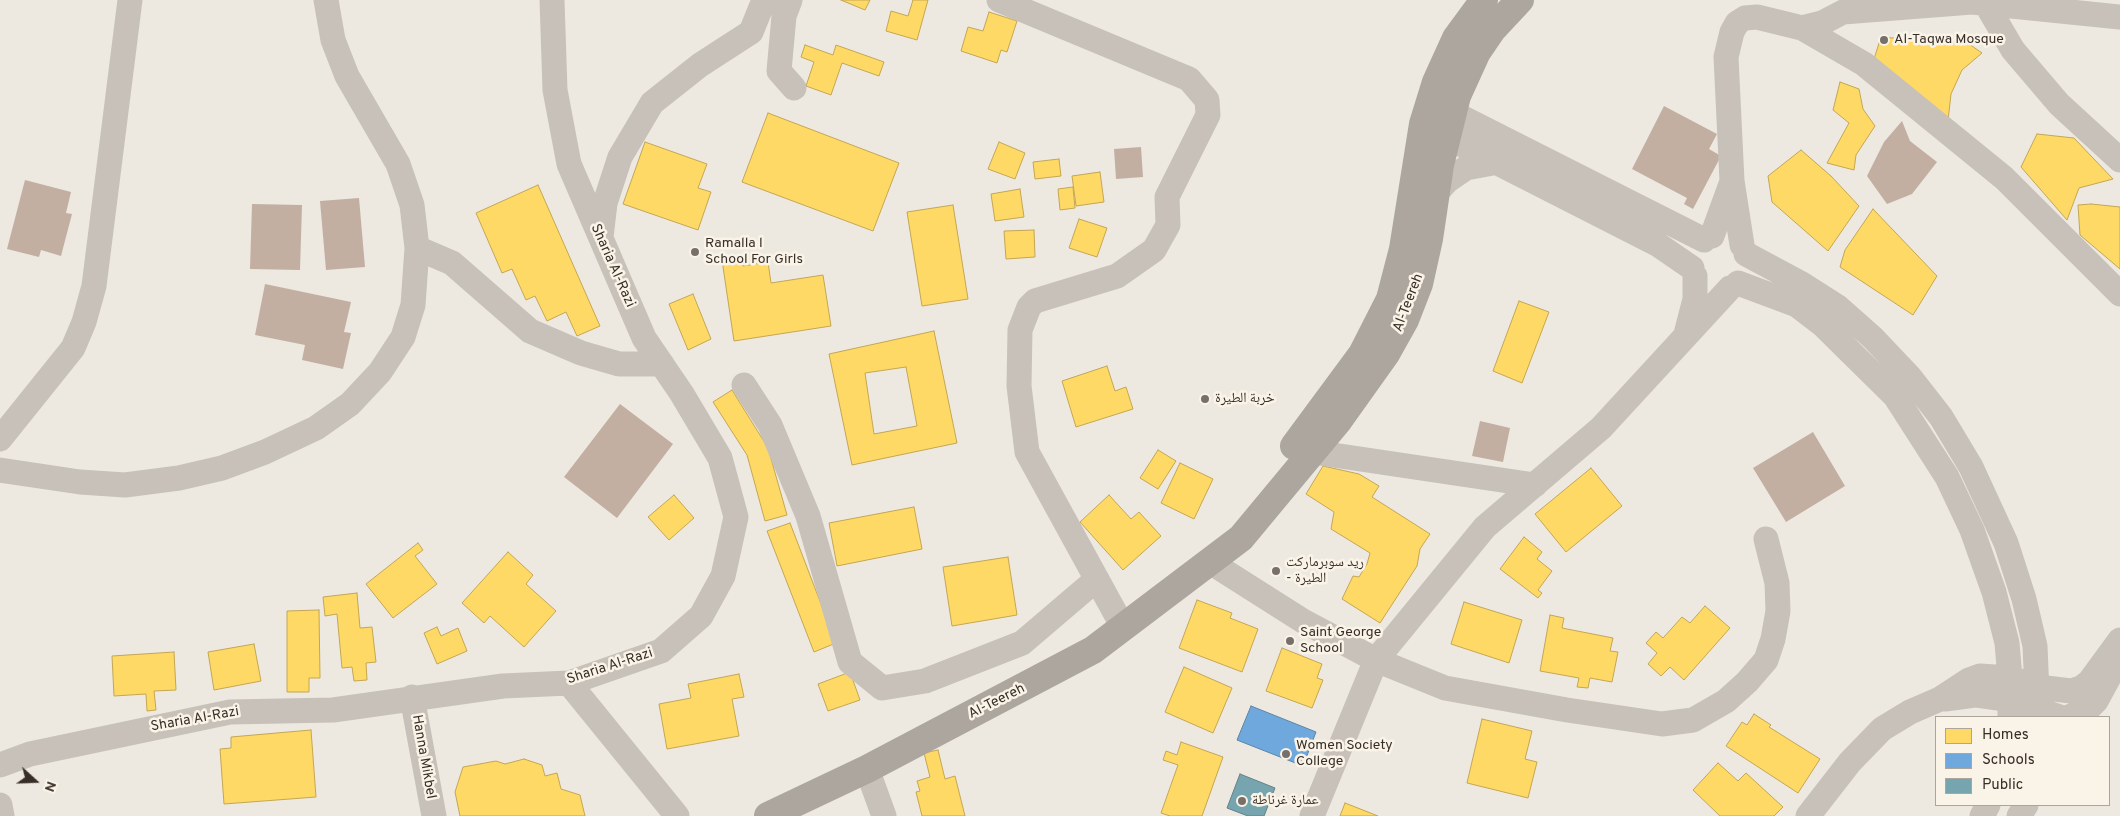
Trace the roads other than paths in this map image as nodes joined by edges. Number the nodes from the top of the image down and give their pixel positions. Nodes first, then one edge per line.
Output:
1 (130, 0) edge
2 (326, 0) edge
3 (552, 0) edge
4 (764, 0) edge
5 (790, 0) edge
6 (999, 0) edge
7 (1484, 0) edge
8 (1520, 0) edge
9 (1986, 4) junction
10 (1843, 6) edge
11 (1746, 10) edge
12 (2120, 17) edge
13 (1802, 28) junction
14 (794, 88) dead end
15 (1424, 119) junction
16 (1450, 125) junction
17 (2120, 160) edge
18 (1498, 162) junction
19 (1732, 181) junction
20 (1436, 194) junction
21 (1708, 238) junction
22 (600, 240) junction
23 (417, 248) junction
24 (1744, 249) junction
25 (1694, 272) junction
26 (1734, 286) junction
27 (2120, 294) edge
28 (1682, 343) junction
29 (662, 364) junction
30 (744, 385) dead end
31 (0, 439) edge
32 (1313, 452) junction
33 (0, 470) edge
34 (1535, 485) junction
35 (1766, 539) dead end
36 (1210, 562) junction
37 (1097, 579) junction
38 (1124, 627) junction
39 (2120, 640) edge
40 (2120, 653) edge
41 (1376, 660) junction
42 (569, 683) junction
43 (412, 697) junction
44 (2010, 698) edge
45 (2043, 708) edge
46 (2080, 715) edge
47 (0, 765) edge
48 (867, 769) junction
49 (0, 805) edge
50 (2, 816) edge
51 (434, 816) edge
52 (677, 816) edge
53 (768, 816) edge
54 (884, 816) edge
55 (1312, 816) edge
56 (1808, 816) edge

1 - 31 street
2 - 23 street
3 - 22 street, Sharia Al-Razi
4 - 22 street
5 - 14 street
6 - 37 street
7 - 15 main road, Al-Teereh
8 - 16 main road, Al-Teereh
9 - 10 street
9 - 12 street
9 - 17 street
10 - 13 street
11 - 13 street
11 - 19 street
13 - 27 street
15 - 16 street
15 - 36 main road, Al-Teereh
16 - 18 street
16 - 20 main road, Al-Teereh
16 - 21 street
18 - 20 street
18 - 25 street
19 - 21 street
19 - 24 street
20 - 32 main road, Al-Teereh
21 - 24 street
21 - 25 street
22 - 29 street, Sharia Al-Razi
23 - 29 street
23 - 33 street
24 - 26 street
24 - 45 street
25 - 26 street
25 - 28 street
26 - 28 street
26 - 44 street
28 - 34 street
29 - 42 street, Sharia Al-Razi
30 - 37 street
32 - 34 street
32 - 36 main road, Al-Teereh
34 - 41 street
35 - 41 street
36 - 38 main road, Al-Teereh
36 - 41 street
37 - 38 street
38 - 48 main road, Al-Teereh
39 - 45 street
40 - 46 street
41 - 55 street
42 - 43 street, Sharia Al-Razi
42 - 52 street
43 - 47 street, Sharia Al-Razi
43 - 51 street, Hanna Mikbel
44 - 45 street
44 - 56 street
48 - 53 main road, Al-Teereh
48 - 54 street
49 - 50 street

